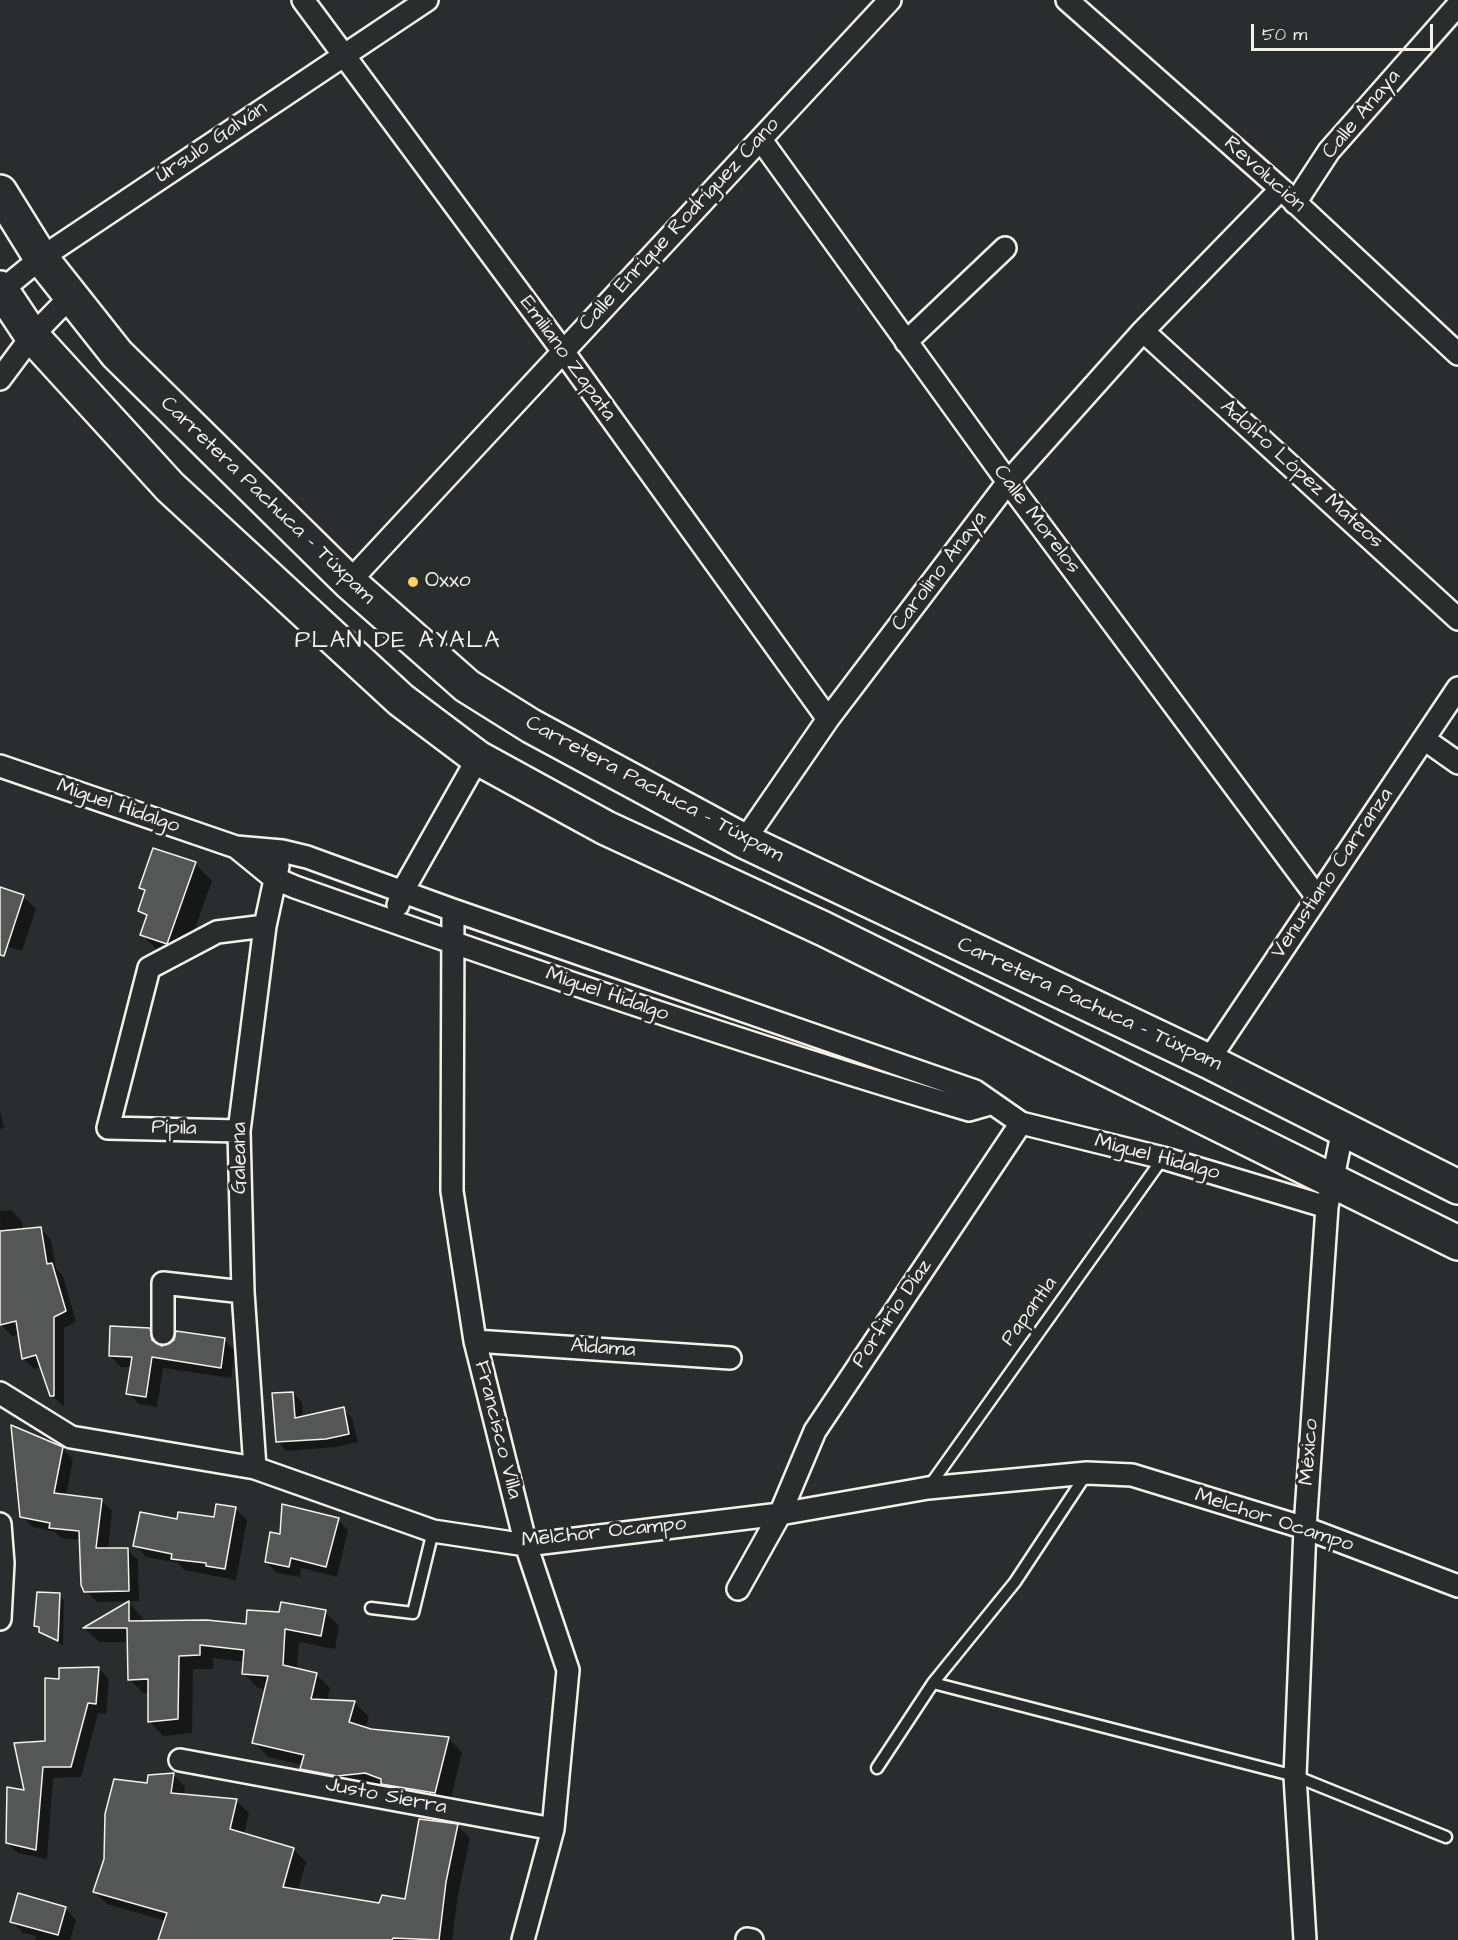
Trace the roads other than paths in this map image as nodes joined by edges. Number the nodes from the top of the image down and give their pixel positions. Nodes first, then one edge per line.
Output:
1 (303, 0) edge
2 (427, 0) edge
3 (890, 0) edge
4 (1068, 0) edge
5 (1458, 5) edge
6 (345, 54) junction
7 (761, 140) junction
8 (0, 192) edge
9 (1288, 196) junction
10 (1005, 248) dead end
11 (41, 258) junction
12 (1, 289) edge
13 (71, 296) junction
14 (1143, 331) junction
15 (32, 336) junction
16 (906, 342) junction
17 (562, 350) junction
18 (1458, 354) edge
19 (0, 379) edge
20 (1008, 482) junction
21 (349, 582) junction
22 (1458, 618) edge
23 (1458, 688) edge
24 (828, 719) junction
25 (1424, 739) junction
26 (478, 758) junction
27 (1458, 763) edge
28 (0, 766) edge
29 (744, 841) junction
30 (236, 847) junction
31 (282, 851) junction
32 (274, 878) junction
33 (402, 892) junction
34 (1317, 897) junction
35 (453, 910) junction
36 (392, 921) junction
37 (264, 926) junction
38 (453, 943) junction
39 (783, 1024) junction
40 (773, 1050) junction
41 (1208, 1061) junction
42 (990, 1104) junction
43 (1021, 1123) junction
44 (1343, 1129) junction
45 (239, 1131) junction
46 (1163, 1158) junction
47 (1458, 1187) edge
48 (1329, 1195) junction
49 (1458, 1243) edge
50 (243, 1292) junction
51 (163, 1333) dead end
52 (475, 1341) junction
53 (730, 1358) dead end
54 (0, 1393) edge
55 (255, 1468) junction
56 (1087, 1473) junction
57 (928, 1488) junction
58 (780, 1514) junction
59 (0, 1524) edge
60 (1305, 1528) junction
61 (433, 1531) junction
62 (526, 1545) junction
63 (2, 1562) edge
64 (1458, 1586) edge
65 (738, 1589) dead end
66 (371, 1608) dead end
67 (0, 1619) edge
68 (933, 1683) junction
69 (180, 1760) dead end
70 (877, 1768) dead end
71 (1295, 1776) junction
72 (553, 1829) junction
73 (1446, 1837) dead end
74 (523, 1940) edge
75 (1305, 1940) edge

1 - 6 street, Emiliano Zapata
2 - 6 street, Úrsulo Galván
3 - 7 street, Calle Enrique Rodríguez Cano
4 - 9 street, Revolución
5 - 9 street, Calle Anaya
6 - 11 street, Úrsulo Galván
6 - 17 street, Emiliano Zapata
7 - 16 street, Calle Morelos
7 - 17 street, Calle Enrique Rodríguez Cano
8 - 11 main road, Carretera Pachuca - Túxpam
9 - 14 street, Carolino Anaya
9 - 18 street, Revolución
10 - 16 street
11 - 12 street, Úrsulo Galván
11 - 13 main road, Carretera Pachuca - Túxpam
12 - 15 main road
13 - 15 street
13 - 21 main road, Carretera Pachuca - Túxpam
14 - 20 street, Carolino Anaya
14 - 22 street, Adolfo López Mateos
15 - 19 street
15 - 26 main road
16 - 20 street, Calle Morelos
17 - 21 street, Calle Enrique Rodríguez Cano
17 - 24 street, Emiliano Zapata
20 - 24 street, Carolino Anaya
20 - 34 street, Calle Morelos
21 - 29 main road, Carretera Pachuca - Túxpam
23 - 25 street, Venustiano Carranza
24 - 29 street, Carolino Anaya
25 - 27 street
25 - 34 street, Venustiano Carranza
26 - 33 street
26 - 48 main road
28 - 30 street, Miguel Hidalgo
29 - 41 main road, Carretera Pachuca - Túxpam
30 - 31 street, Miguel Hidalgo
30 - 32 street, Miguel Hidalgo
31 - 32 street, Galeana
31 - 33 street, Miguel Hidalgo
32 - 36 street, Miguel Hidalgo
32 - 37 street, Galeana
33 - 35 street, Miguel Hidalgo
33 - 36 street
34 - 41 street, Venustiano Carranza
35 - 38 street, Francisco Villa
35 - 39 street, Miguel Hidalgo
36 - 38 street, Miguel Hidalgo
37 - 45 street, Galeana
37 - 45 street, Pípila
38 - 40 street, Miguel Hidalgo
38 - 52 street, Francisco Villa
39 - 40 street
39 - 42 street, Miguel Hidalgo
40 - 42 street, Miguel Hidalgo
41 - 44 main road, Carretera Pachuca - Túxpam
42 - 43 street, Miguel Hidalgo
43 - 46 street, Miguel Hidalgo
43 - 58 street, Porfirio Díaz
44 - 47 main road, Carretera Pachuca - Túxpam
44 - 48 street, México
45 - 50 street, Galeana
46 - 48 street, Miguel Hidalgo
46 - 57 lane, Papantla
48 - 49 main road
48 - 60 street, México
50 - 51 street
50 - 55 street, Galeana
52 - 53 street, Aldama
52 - 62 street, Francisco Villa
54 - 55 street, Melchor Ocampo
55 - 61 street, Melchor Ocampo
56 - 57 street, Melchor Ocampo
56 - 60 street, Melchor Ocampo
56 - 68 lane
57 - 58 street, Melchor Ocampo
58 - 62 street, Melchor Ocampo
58 - 65 street, Porfirio Díaz
59 - 63 street
60 - 64 street, Melchor Ocampo
60 - 71 street, México
61 - 62 street, Melchor Ocampo
61 - 66 lane
62 - 72 street, Francisco Villa
63 - 67 street
68 - 70 lane
68 - 71 lane
69 - 72 street, Justo Sierra
71 - 73 lane
71 - 75 street, México
72 - 74 street, Francisco Villa

